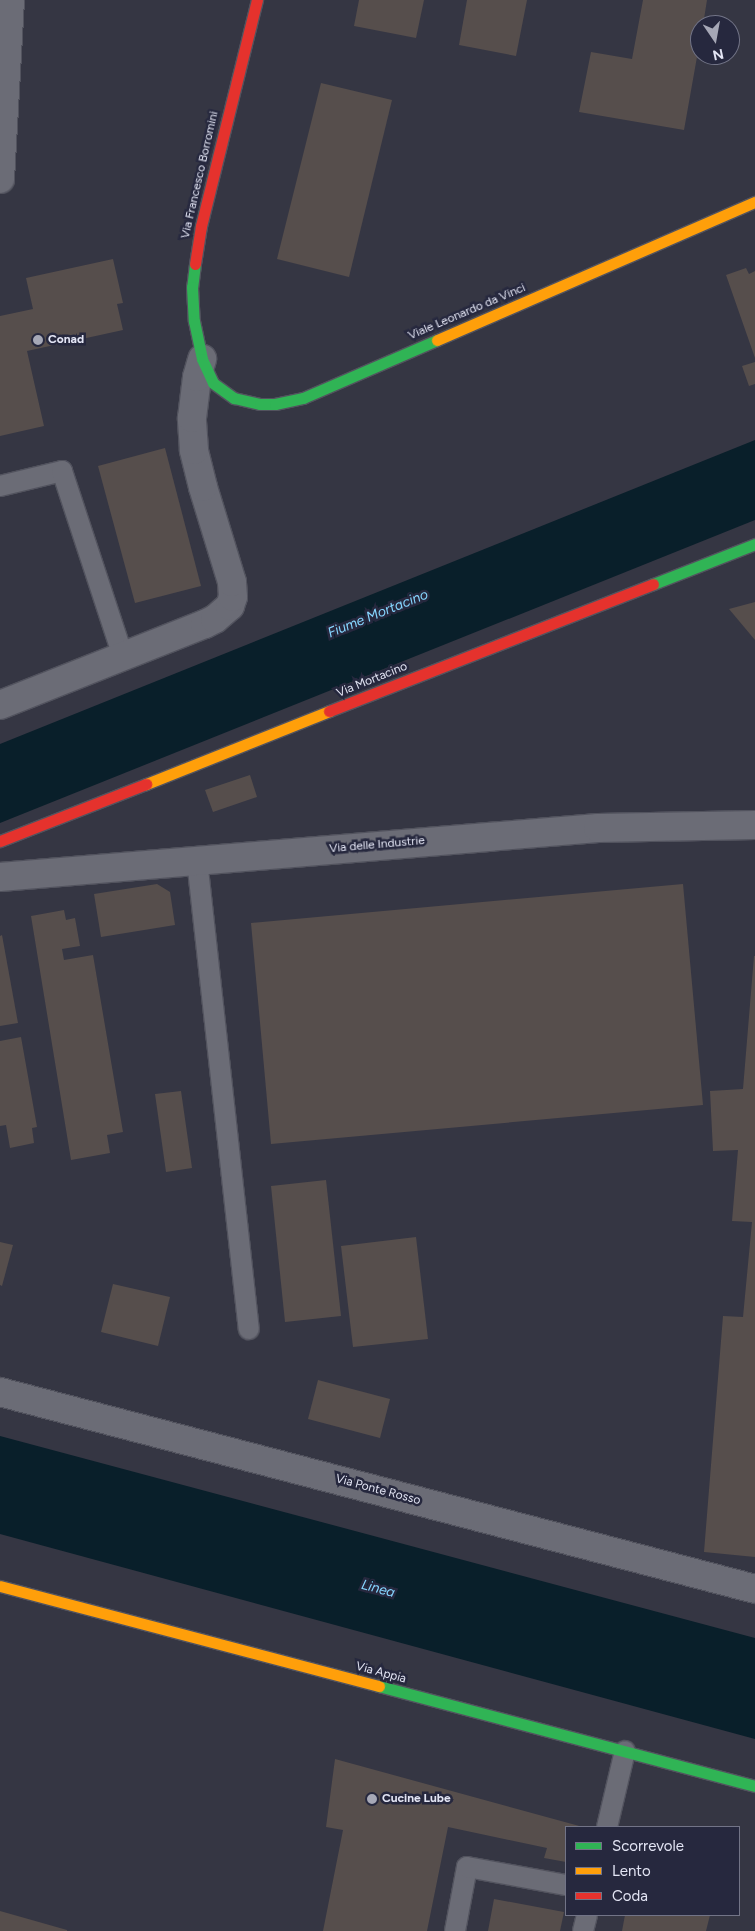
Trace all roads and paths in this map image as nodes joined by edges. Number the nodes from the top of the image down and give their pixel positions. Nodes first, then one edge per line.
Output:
1 (10, 0) edge
2 (257, 0) edge
3 (0, 179) edge
4 (755, 202) edge
5 (202, 358) junction
6 (0, 486) edge
7 (755, 544) edge
8 (122, 656) junction
9 (0, 705) edge
10 (755, 825) edge
11 (0, 841) edge
12 (197, 860) junction
13 (0, 877) edge
14 (250, 1329) dead end
15 (0, 1392) edge
16 (0, 1586) edge
17 (755, 1589) edge
18 (625, 1751) junction
19 (755, 1786) edge
20 (607, 1826) edge
21 (565, 1885) edge
22 (587, 1916) edge
23 (455, 1931) edge
24 (583, 1931) edge

1 - 3 street
2 - 5 street, Via Francesco Borromini
4 - 5 street, Viale Leonardo da Vinci
5 - 8 street
6 - 8 lane
7 - 11 street, Via Mortacino
8 - 9 street
10 - 12 street, Via delle Industrie
12 - 13 street, Via delle Industrie
12 - 14 lane
15 - 17 street, Via Ponte Rosso
16 - 18 street, Via Appia
18 - 19 street, Via Appia
18 - 20 lane
21 - 23 lane
22 - 24 lane

